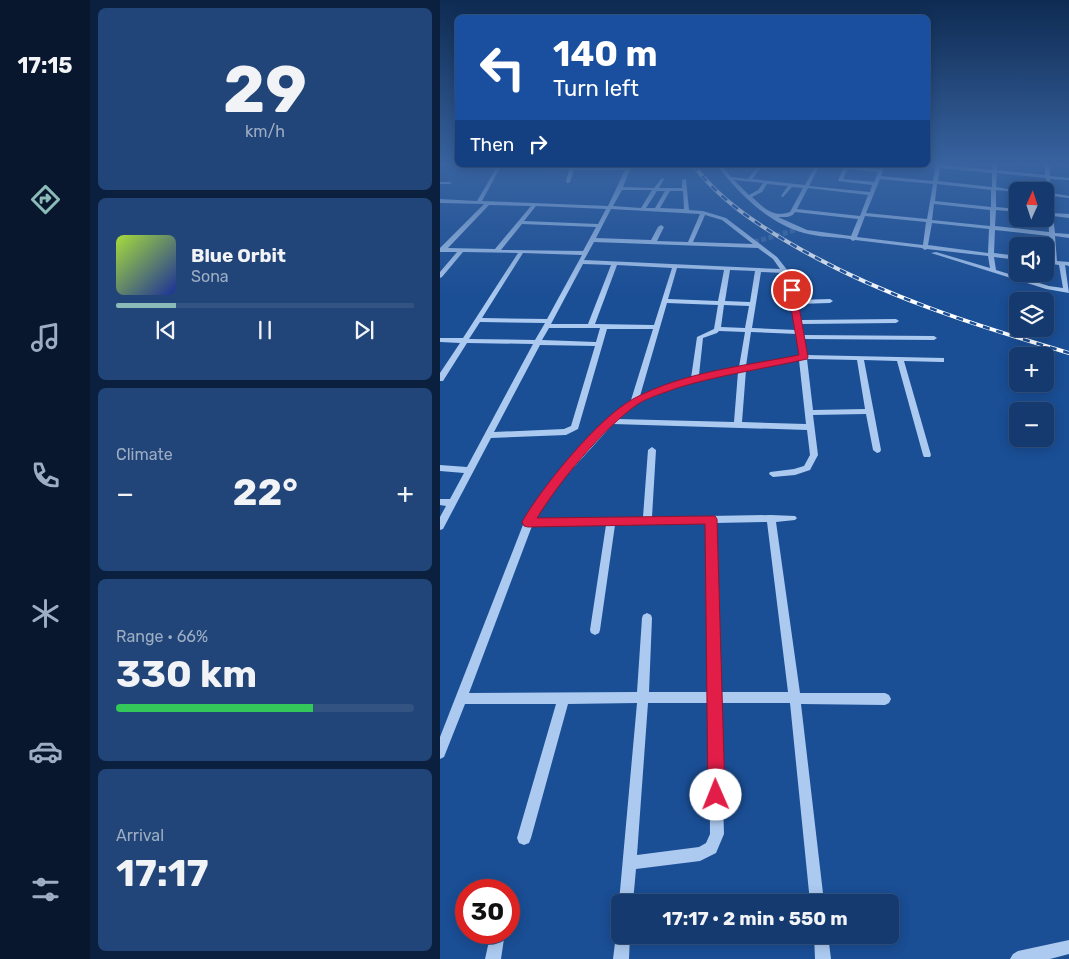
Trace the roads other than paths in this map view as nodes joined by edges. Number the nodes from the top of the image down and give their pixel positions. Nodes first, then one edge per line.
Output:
1 (994, 208) edge
2 (482, 209) edge
3 (531, 209) edge
4 (608, 209) edge
5 (654, 209) edge
6 (657, 209) joint
7 (764, 209) edge
8 (866, 209) edge
9 (931, 209) edge
10 (687, 210) joint
11 (794, 210) joint
12 (703, 212) junction
13 (772, 215) junction
14 (1054, 215) edge
15 (863, 216) junction
16 (1069, 216) edge
17 (929, 221) junction
18 (520, 222) junction
19 (599, 226) junction
20 (661, 226) dead end
21 (993, 228) junction
22 (1051, 228) edge
23 (1052, 234) junction
24 (1069, 236) edge
25 (1052, 237) edge
26 (853, 239) junction
27 (592, 240) junction
28 (653, 242) junction
29 (690, 243) junction
30 (760, 246) junction
31 (910, 246) junction
32 (925, 248) junction
33 (442, 250) edge
34 (462, 250) junction
35 (497, 251) junction
36 (522, 251) junction
37 (585, 253) junction
38 (992, 255) junction
39 (1009, 257) edge
40 (580, 262) junction
41 (1054, 262) edge
42 (614, 263) junction
43 (1066, 263) edge
44 (675, 266) junction
45 (727, 269) junction
46 (758, 270) junction
47 (785, 271) junction
48 (993, 271) junction
49 (440, 276) edge
50 (1068, 291) edge
51 (665, 301) junction
52 (830, 301) dead end
53 (794, 302) junction
54 (720, 303) junction
55 (752, 304) junction
56 (477, 320) junction
57 (896, 321) dead end
58 (798, 322) junction
59 (547, 324) junction
60 (592, 326) junction
61 (604, 326) junction
62 (657, 327) junction
63 (717, 329) junction
64 (748, 330) junction
65 (801, 335) junction
66 (934, 338) dead end
67 (440, 340) edge
68 (464, 340) junction
69 (537, 343) junction
70 (599, 344) junction
71 (804, 357) junction
72 (860, 358) junction
73 (900, 359) junction
74 (941, 360) dead end
75 (742, 369) junction
76 (440, 379) edge
77 (695, 379) junction
78 (635, 402) junction
79 (870, 411) junction
80 (809, 413) junction
81 (611, 421) junction
82 (738, 425) junction
83 (810, 427) junction
84 (488, 435) junction
85 (652, 450) dead end
86 (877, 450) dead end
87 (927, 455) dead end
88 (440, 468) edge
89 (470, 470) junction
90 (773, 474) dead end
91 (440, 502) edge
92 (452, 503) junction
93 (771, 518) junction
94 (792, 518) dead end
95 (711, 519) junction
96 (647, 520) junction
97 (611, 521) junction
98 (528, 522) junction
99 (440, 526) edge
100 (647, 618) dead end
101 (595, 630) dead end
102 (714, 697) junction
103 (461, 698) junction
104 (564, 698) junction
105 (642, 698) junction
106 (795, 698) junction
107 (885, 699) dead end
108 (440, 753) edge
109 (524, 838) dead end
110 (629, 862) junction
111 (627, 894) edge
112 (816, 894) edge
113 (496, 944) edge
114 (622, 944) edge
115 (822, 944) edge
116 (1069, 947) edge
117 (1052, 955) edge
118 (493, 959) edge
119 (621, 959) edge
120 (823, 959) edge
121 (1018, 959) edge

1 - 21 street
2 - 33 street
3 - 18 street
4 - 19 street
5 - 6 street
6 - 10 street
7 - 13 street
8 - 15 street
9 - 17 street
10 - 12 street
11 - 13 street
11 - 15 street
12 - 29 street
12 - 30 street
13 - 26 street
14 - 16 street
15 - 17 street
15 - 26 street
17 - 21 street
17 - 32 street
18 - 19 street
18 - 35 street
19 - 27 street
20 - 28 street
21 - 23 street
21 - 38 street
22 - 23 street
23 - 24 street
23 - 25 street
26 - 31 street
27 - 28 street
27 - 37 street
28 - 29 street
29 - 30 street
30 - 47 street
31 - 32 street
31 - 48 street
32 - 38 street
33 - 34 street
34 - 35 street
34 - 49 street
35 - 36 street
36 - 37 street
36 - 56 street
37 - 40 street
38 - 39 street
38 - 48 street
40 - 42 street
40 - 59 street
41 - 43 street
42 - 44 street
42 - 60 street
43 - 50 street
44 - 45 street
44 - 51 street
45 - 46 street
45 - 54 street
46 - 47 street
46 - 55 street
47 - 53 street
48 - 50 street
51 - 54 street
51 - 62 street
52 - 53 street
53 - 58 street
54 - 55 street
54 - 63 street
55 - 64 street
56 - 59 street
56 - 68 street
57 - 58 street
58 - 65 street
59 - 60 street
59 - 69 street
60 - 61 street
61 - 62 street
61 - 70 street
62 - 78 street
63 - 64 street
63 - 77 street
64 - 65 street
64 - 75 street
65 - 66 street
65 - 71 street
67 - 68 street
68 - 69 street
68 - 76 street
69 - 70 street
69 - 84 street
70 - 84 street
71 - 72 street
71 - 75 street
71 - 80 street
72 - 73 street
72 - 79 street
73 - 74 street
73 - 87 street
75 - 77 street
75 - 82 street
77 - 78 street
78 - 81 street
79 - 80 street
79 - 86 street
80 - 83 street
81 - 82 street
81 - 98 street
82 - 83 street
83 - 90 street
84 - 89 street
85 - 96 street
88 - 89 street
89 - 92 street
91 - 92 street
92 - 99 street
93 - 94 street
93 - 95 street
93 - 106 street
95 - 96 street
95 - 102 street
96 - 97 street
97 - 98 street
97 - 101 street
98 - 103 street
100 - 105 street
102 - 105 street
102 - 106 street
102 - 110 street
103 - 104 street
103 - 108 street
104 - 105 street
104 - 109 street
105 - 110 street
106 - 107 street
106 - 112 street
110 - 111 street
113 - 118 street
114 - 119 street
115 - 120 street
116 - 117 street
117 - 121 street

